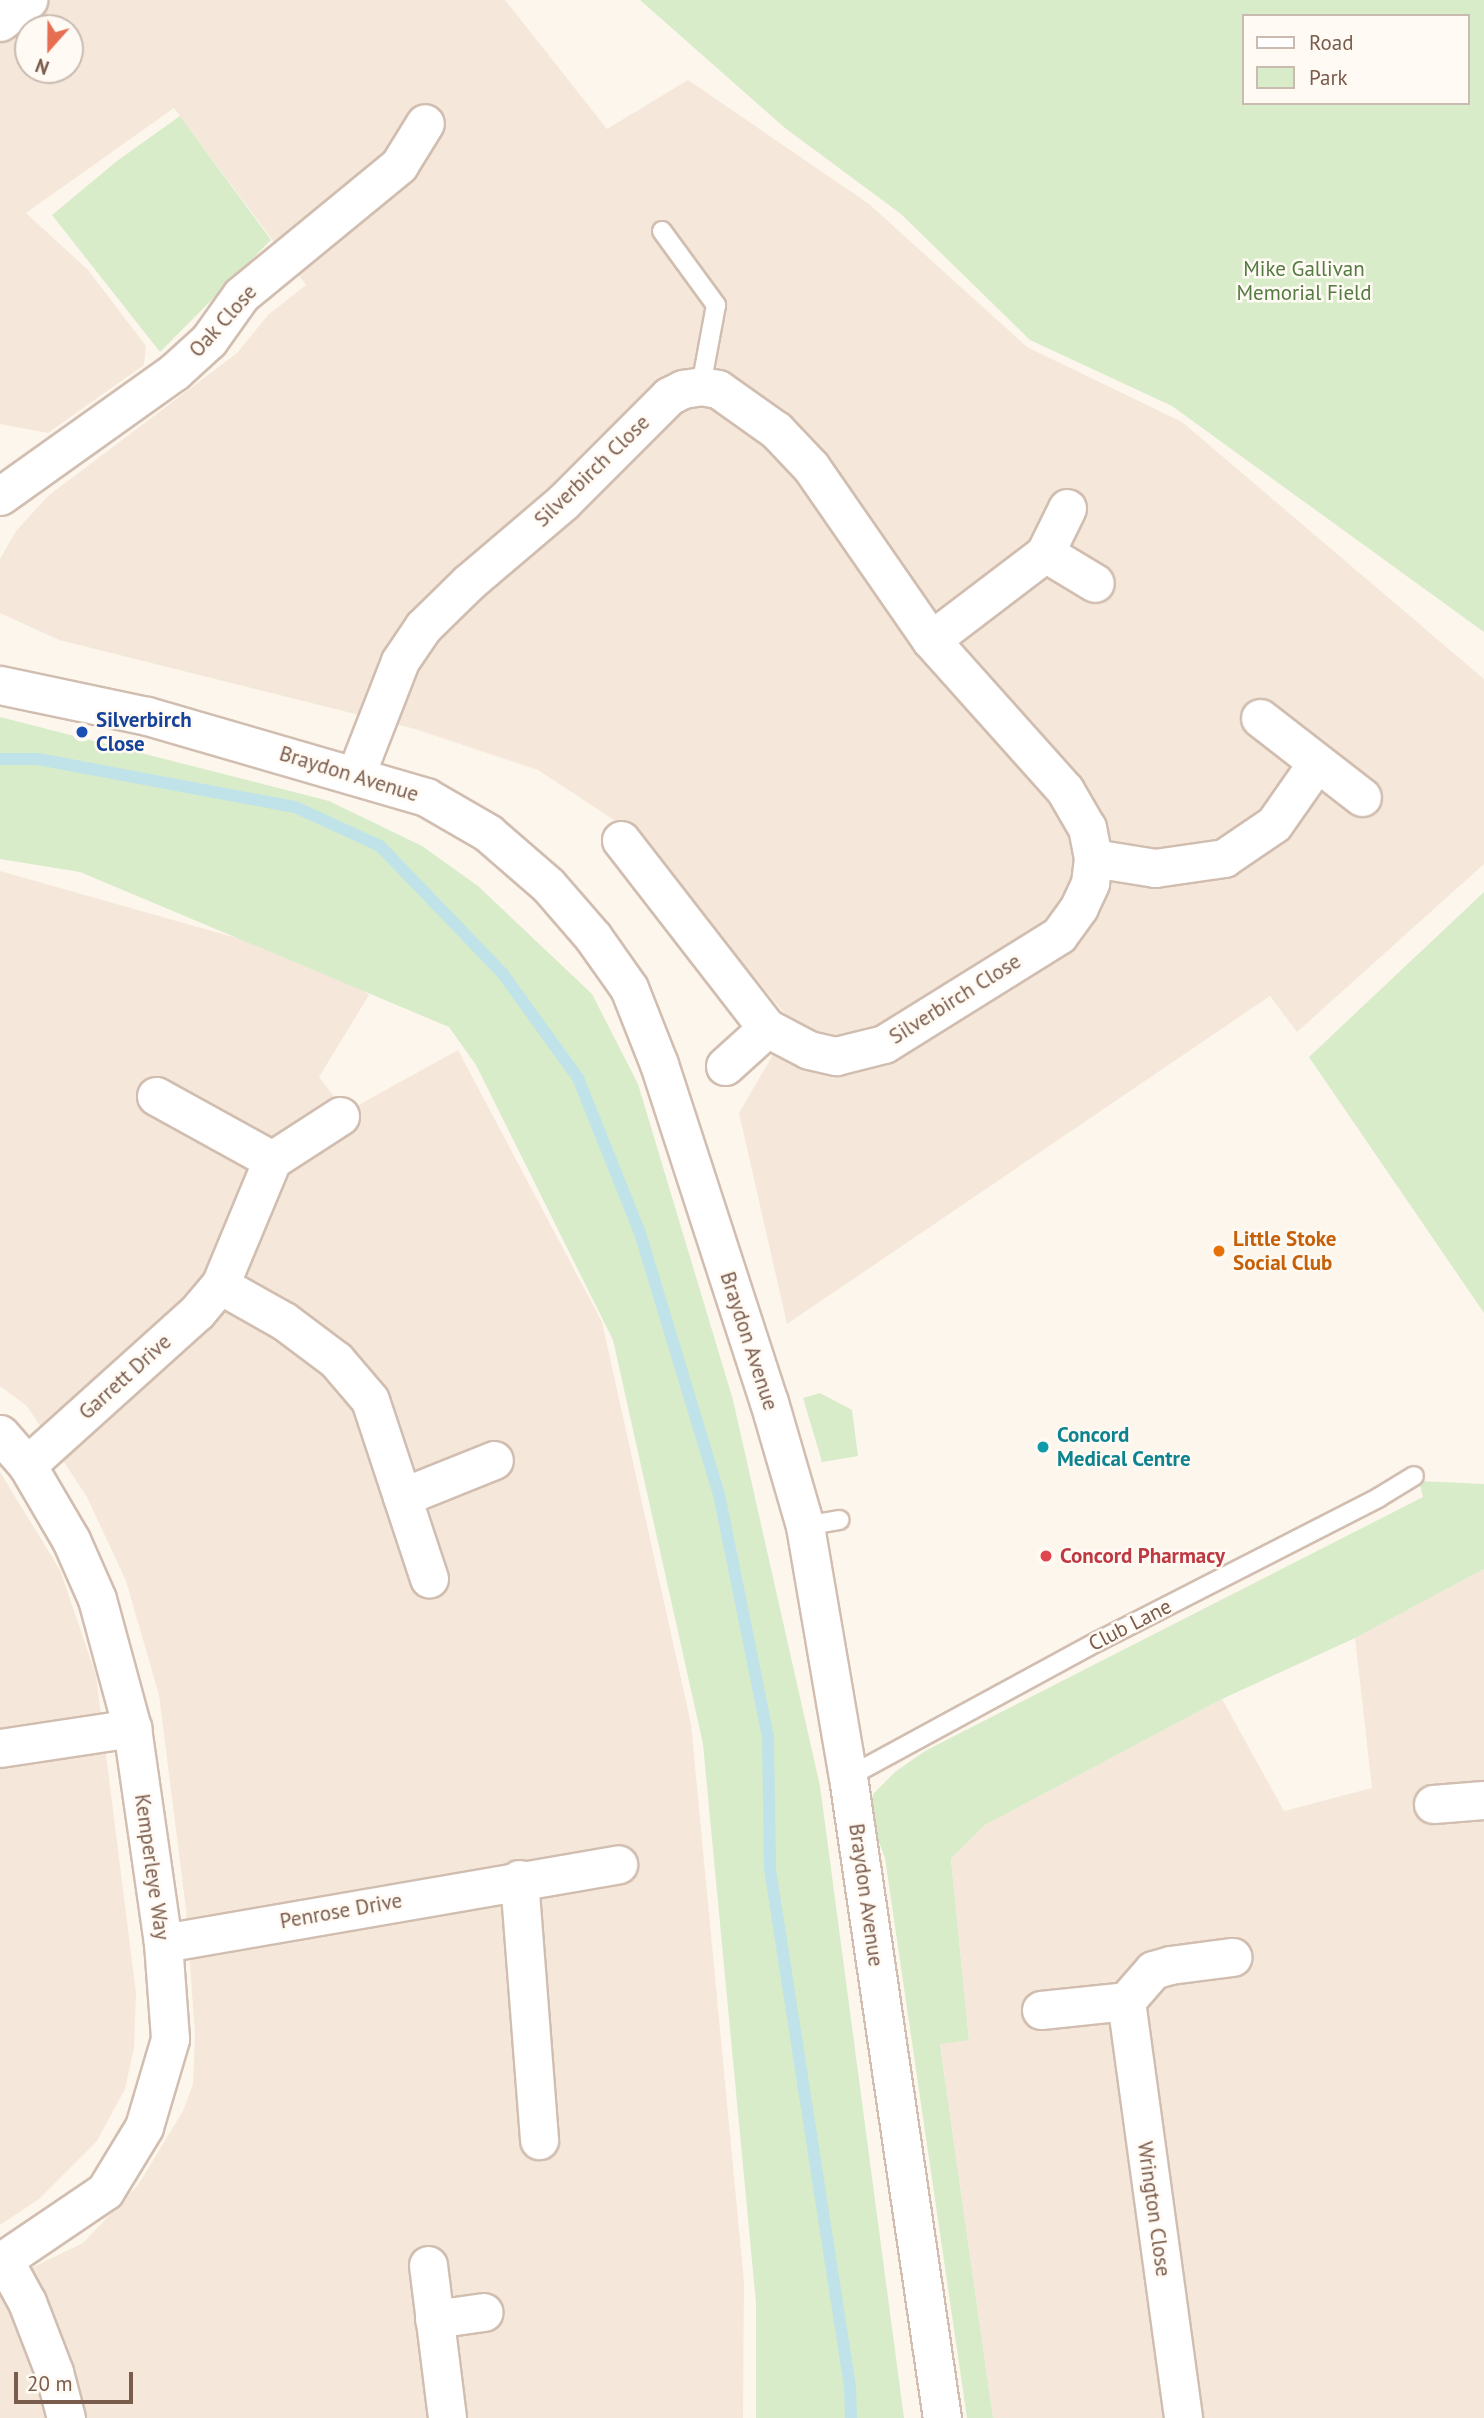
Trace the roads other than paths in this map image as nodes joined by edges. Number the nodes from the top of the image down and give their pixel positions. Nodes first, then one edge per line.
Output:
1 (27, 0) edge
2 (0, 22) edge
3 (425, 123) dead end
4 (662, 231) dead end
5 (701, 386) junction
6 (0, 496) edge
7 (1067, 508) dead end
8 (1045, 553) junction
9 (1095, 583) dead end
10 (931, 640) junction
11 (0, 685) edge
12 (1260, 718) dead end
13 (1316, 764) junction
14 (356, 774) junction
15 (1362, 797) dead end
16 (621, 840) dead end
17 (1093, 858) junction
18 (767, 1028) junction
19 (725, 1066) dead end
20 (156, 1096) dead end
21 (340, 1116) dead end
22 (272, 1160) junction
23 (220, 1285) junction
24 (0, 1434) edge
25 (494, 1460) dead end
26 (27, 1465) junction
27 (1414, 1476) dead end
28 (402, 1497) junction
29 (429, 1578) dead end
30 (132, 1728) junction
31 (0, 1748) edge
32 (848, 1777) junction
33 (1484, 1800) edge
34 (1433, 1804) dead end
35 (618, 1864) dead end
36 (519, 1879) junction
37 (163, 1943) junction
38 (1232, 1957) dead end
39 (1126, 2001) junction
40 (1041, 2010) dead end
41 (539, 2140) dead end
42 (2, 2262) edge
43 (428, 2265) dead end
44 (484, 2312) dead end
45 (434, 2319) junction
46 (66, 2418) edge
47 (447, 2418) edge
48 (942, 2418) edge
49 (1183, 2418) edge

1 - 2 street
3 - 6 street, Oak Close
4 - 5 lane
5 - 10 street, Silverbirch Close
5 - 14 street, Silverbirch Close
7 - 8 street
8 - 9 street
8 - 10 street
10 - 17 street, Silverbirch Close
11 - 14 street, Braydon Avenue
12 - 13 street
13 - 15 street
13 - 17 street
14 - 32 street, Braydon Avenue
16 - 18 street, Silverbirch Close
17 - 18 street, Silverbirch Close
18 - 19 street
20 - 22 street
21 - 22 street
22 - 23 street, Garrett Drive
23 - 26 street, Garrett Drive
23 - 28 street
24 - 26 street, Kemperleye Way
25 - 28 street
26 - 30 street, Kemperleye Way
27 - 32 lane, Club Lane
28 - 29 street
30 - 31 street
30 - 37 street, Kemperleye Way
32 - 48 street, Braydon Avenue
33 - 34 street
35 - 36 street, Penrose Drive
36 - 37 street, Penrose Drive
36 - 41 street
37 - 42 street, Kemperleye Way
38 - 39 street
39 - 40 street
39 - 49 street, Wrington Close
42 - 46 street
43 - 45 street
44 - 45 street
45 - 47 street

